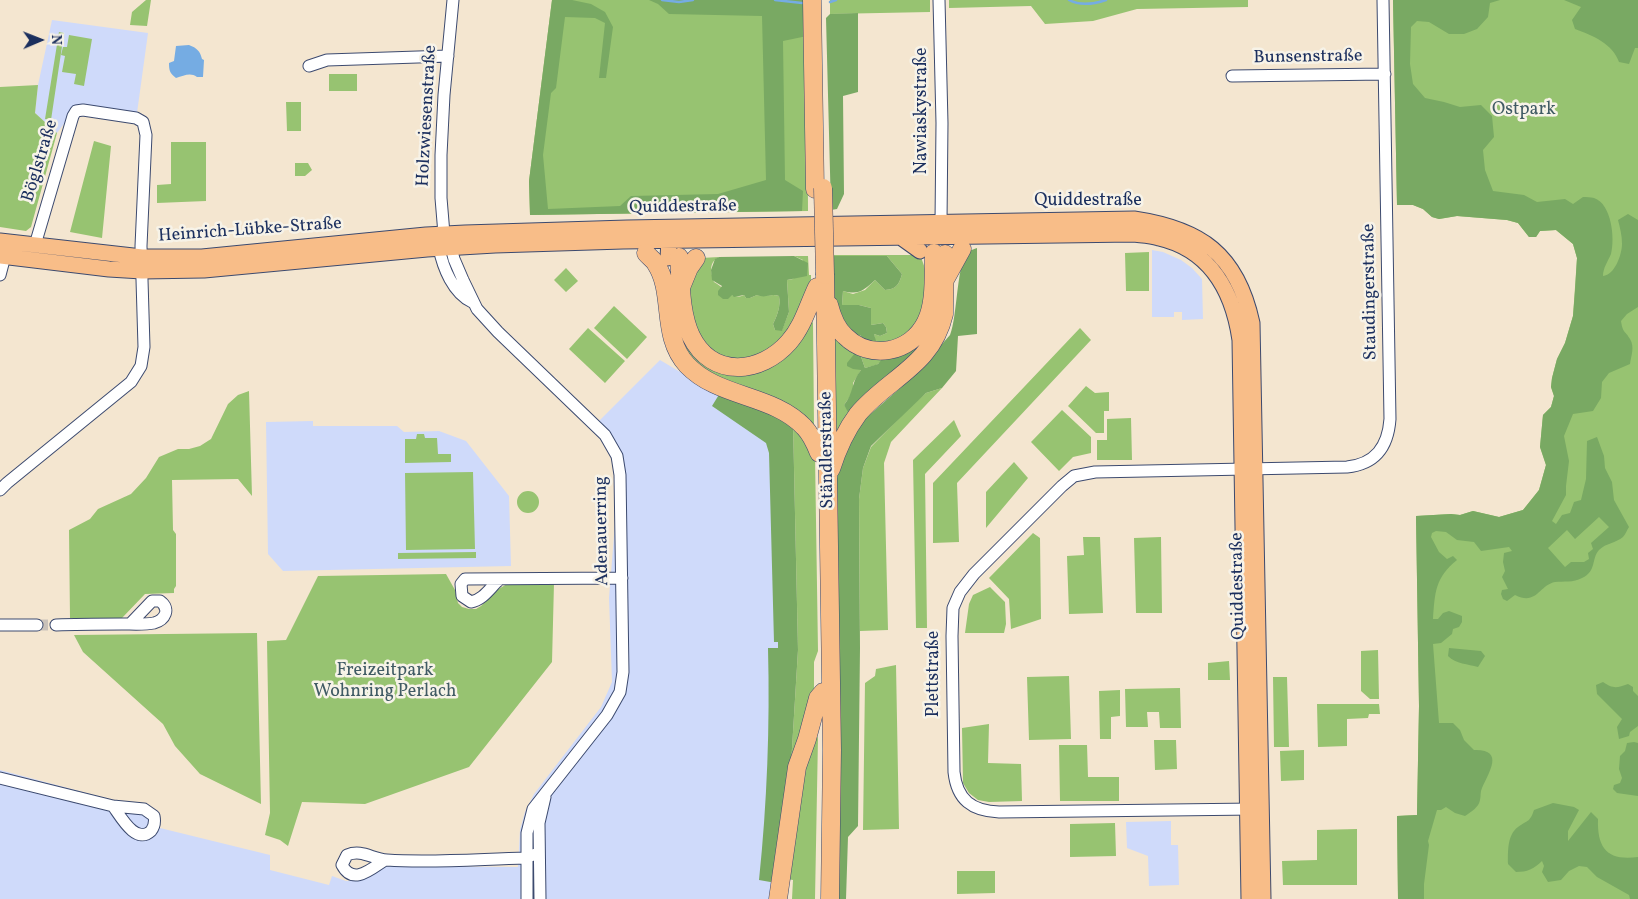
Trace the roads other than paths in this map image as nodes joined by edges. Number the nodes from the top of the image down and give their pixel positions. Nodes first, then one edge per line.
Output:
1 (453, 0) edge
2 (812, 0) edge
3 (820, 0) edge
4 (939, 0) edge
5 (1384, 0) edge
6 (448, 56) junction
7 (309, 66) dead end
8 (1385, 74) junction
9 (1232, 76) dead end
10 (819, 188) junction
11 (899, 236) junction
12 (975, 236) junction
13 (721, 240) junction
14 (0, 241) edge
15 (623, 241) junction
16 (936, 242) junction
17 (445, 243) junction
18 (35, 246) junction
19 (677, 247) junction
20 (962, 249) joint
21 (646, 253) joint
22 (2, 256) edge
23 (142, 264) junction
24 (0, 275) edge
25 (939, 277) junction
26 (821, 281) junction
27 (668, 305) junction
28 (819, 453) junction
29 (1249, 468) junction
30 (828, 476) junction
31 (0, 490) edge
32 (622, 578) junction
33 (499, 580) dead end
34 (56, 624) tunnel mouth
35 (130, 624) dead end
36 (0, 625) edge
37 (37, 625) tunnel mouth
38 (823, 692) junction
39 (0, 778) edge
40 (546, 793) junction
41 (113, 806) dead end
42 (1255, 809) junction
43 (538, 853) junction
44 (526, 858) junction
45 (385, 860) dead end
46 (526, 899) edge
47 (540, 899) edge
48 (778, 899) edge
49 (821, 899) edge
50 (830, 899) edge
51 (1249, 899) edge
52 (1263, 899) edge

1 - 6 street, Holzwiesenstraße
2 - 10 highway, Ständlerstraße
3 - 10 highway, Ständlerstraße
4 - 16 street, Nawiaskystraße
5 - 8 street, Staudingerstraße
6 - 7 street
6 - 17 street, Holzwiesenstraße
8 - 9 street, Bunsenstraße
8 - 29 street, Staudingerstraße
10 - 26 highway, Ständlerstraße
11 - 13 main road, Quiddestraße
11 - 16 main road
11 - 16 main road, Quiddestraße
12 - 16 main road, Quiddestraße
12 - 20 main road
12 - 29 main road, Quiddestraße
13 - 19 main road
13 - 19 main road, Quiddestraße
14 - 18 main road, Heinrich-Lübke-Straße
15 - 17 main road, Quiddestraße
15 - 19 main road, Quiddestraße
15 - 21 main road
16 - 19 main road, Quiddestraße
16 - 25 highway
16 - 25 highway
16 - 29 main road, Quiddestraße
17 - 19 main road, Quiddestraße
17 - 23 main road, Heinrich-Lübke-Straße
17 - 32 street, Adenauerring
18 - 23 main road, Heinrich-Lübke-Straße
18 - 23 street, Böglstraße
19 - 26 highway
19 - 27 highway
20 - 25 highway
21 - 27 highway
22 - 23 main road, Heinrich-Lübke-Straße
22 - 24 street
23 - 31 street
25 - 26 highway
25 - 30 highway
26 - 28 highway, Ständlerstraße
26 - 30 highway, Ständlerstraße
27 - 28 highway
28 - 38 highway, Ständlerstraße
29 - 42 main road, Quiddestraße
29 - 42 street, Plettstraße
30 - 50 highway, Ständlerstraße
32 - 33 street
32 - 40 street, Adenauerring
34 - 35 street
36 - 37 street
38 - 48 highway
38 - 49 highway, Ständlerstraße
39 - 41 street
40 - 43 street, Adenauerring
40 - 44 street, Adenauerring
42 - 51 main road, Quiddestraße
42 - 52 main road, Quiddestraße
43 - 44 street
43 - 47 street, Adenauerring
44 - 45 street
44 - 46 street, Adenauerring

